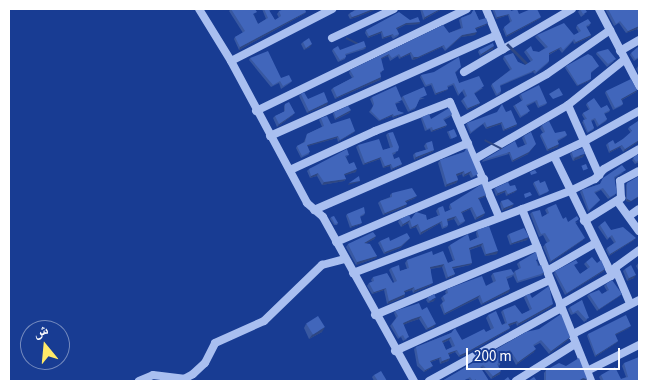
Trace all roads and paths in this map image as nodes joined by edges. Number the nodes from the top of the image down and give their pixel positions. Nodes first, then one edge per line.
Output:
1 (199, 9) edge
2 (332, 9) edge
3 (394, 9) edge
4 (466, 9) edge
5 (488, 9) edge
6 (572, 9) edge
7 (599, 9) edge
8 (610, 30) junction
9 (497, 35) junction
10 (332, 38) dead end
11 (639, 40) edge
12 (503, 50) junction
13 (620, 51) junction
14 (624, 60) junction
15 (231, 61) junction
16 (464, 72) dead end
17 (639, 83) edge
18 (568, 105) junction
19 (256, 111) junction
20 (639, 111) edge
21 (460, 122) junction
22 (270, 136) junction
23 (583, 142) junction
24 (468, 144) junction
25 (639, 148) edge
26 (554, 156) junction
27 (475, 159) junction
28 (290, 170) junction
29 (639, 171) edge
30 (599, 175) junction
31 (484, 179) junction
32 (487, 187) junction
33 (570, 191) junction
34 (617, 200) junction
35 (522, 209) junction
36 (314, 210) junction
37 (639, 210) edge
38 (629, 216) junction
39 (499, 217) junction
40 (584, 222) junction
41 (639, 231) edge
42 (336, 242) junction
43 (594, 244) junction
44 (537, 247) junction
45 (639, 250) edge
46 (345, 259) junction
47 (614, 272) junction
48 (353, 273) junction
49 (548, 276) junction
50 (639, 300) edge
51 (630, 304) junction
52 (560, 307) junction
53 (375, 316) junction
54 (571, 335) junction
55 (575, 344) junction
56 (639, 345) edge
57 (395, 351) junction
58 (587, 371) junction
59 (138, 381) edge
60 (414, 381) edge
61 (429, 381) edge
62 (516, 381) edge
63 (591, 381) edge

1 - 15 street
2 - 15 street
3 - 10 street
4 - 19 street
5 - 9 street
6 - 12 street
7 - 8 street
8 - 13 street
8 - 21 street
9 - 12 street
9 - 22 street
11 - 13 street
12 - 16 street
13 - 14 street
14 - 17 street
14 - 18 street
15 - 19 street
18 - 23 street
18 - 27 street
19 - 22 street
20 - 23 street
21 - 24 street
21 - 28 street
22 - 28 street
23 - 26 street
23 - 30 street
24 - 27 street
24 - 36 street
25 - 30 street
26 - 32 street
26 - 33 street
27 - 31 street
28 - 36 street
29 - 34 street
30 - 33 street
31 - 32 street
31 - 42 street
32 - 39 street
33 - 35 street
33 - 40 street
34 - 38 street
34 - 40 street
35 - 39 street
35 - 44 street
36 - 42 street
37 - 38 street
38 - 41 street
39 - 48 street
40 - 43 street
42 - 46 street
43 - 47 street
43 - 49 street
44 - 49 street
44 - 53 street
45 - 47 street
46 - 48 street
46 - 59 street
47 - 51 street
47 - 52 street
48 - 53 street
49 - 52 street
49 - 57 street
50 - 51 street
51 - 54 street
52 - 54 street
52 - 61 street
53 - 57 street
54 - 55 street
55 - 58 street
55 - 62 street
56 - 58 street
57 - 60 street
58 - 63 street

